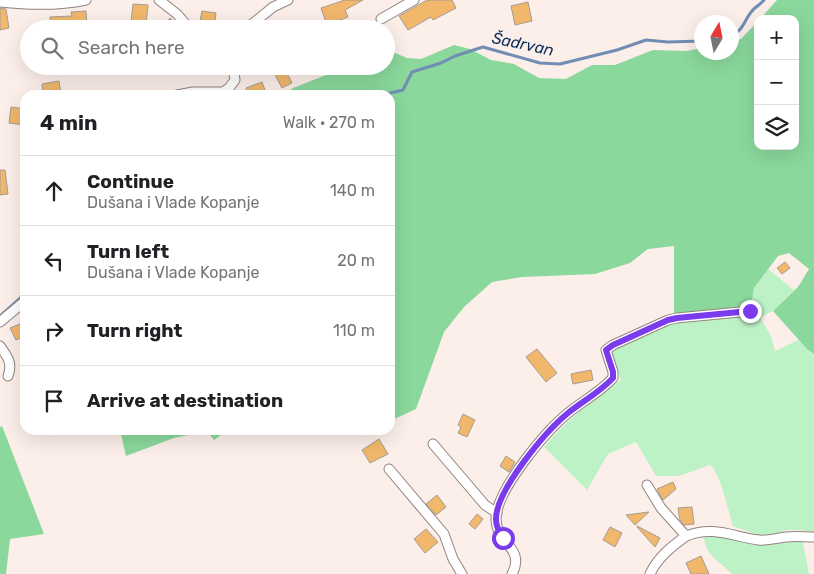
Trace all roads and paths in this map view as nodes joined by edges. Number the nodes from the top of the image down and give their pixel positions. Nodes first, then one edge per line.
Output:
1 (86, 0) edge
2 (160, 0) edge
3 (288, 0) edge
4 (414, 0) edge
5 (0, 2) edge
6 (26, 2) edge
7 (381, 19) dead end
8 (182, 20) edge
9 (257, 20) edge
10 (234, 75) edge
11 (226, 90) edge
12 (20, 305) edge
13 (750, 311) dead end
14 (0, 322) edge
15 (0, 346) edge
16 (8, 376) dead end
17 (433, 444) dead end
18 (389, 469) dead end
19 (647, 485) dead end
20 (497, 513) junction
21 (686, 536) junction
22 (814, 537) edge
23 (462, 574) edge
24 (512, 574) edge
25 (650, 574) edge

1 - 6 street
2 - 8 street
3 - 9 street
4 - 7 street
5 - 6 street
10 - 11 street
12 - 14 street
13 - 20 street
15 - 16 street
17 - 20 street
18 - 23 street
19 - 21 street
20 - 24 street
21 - 22 street
21 - 25 street

